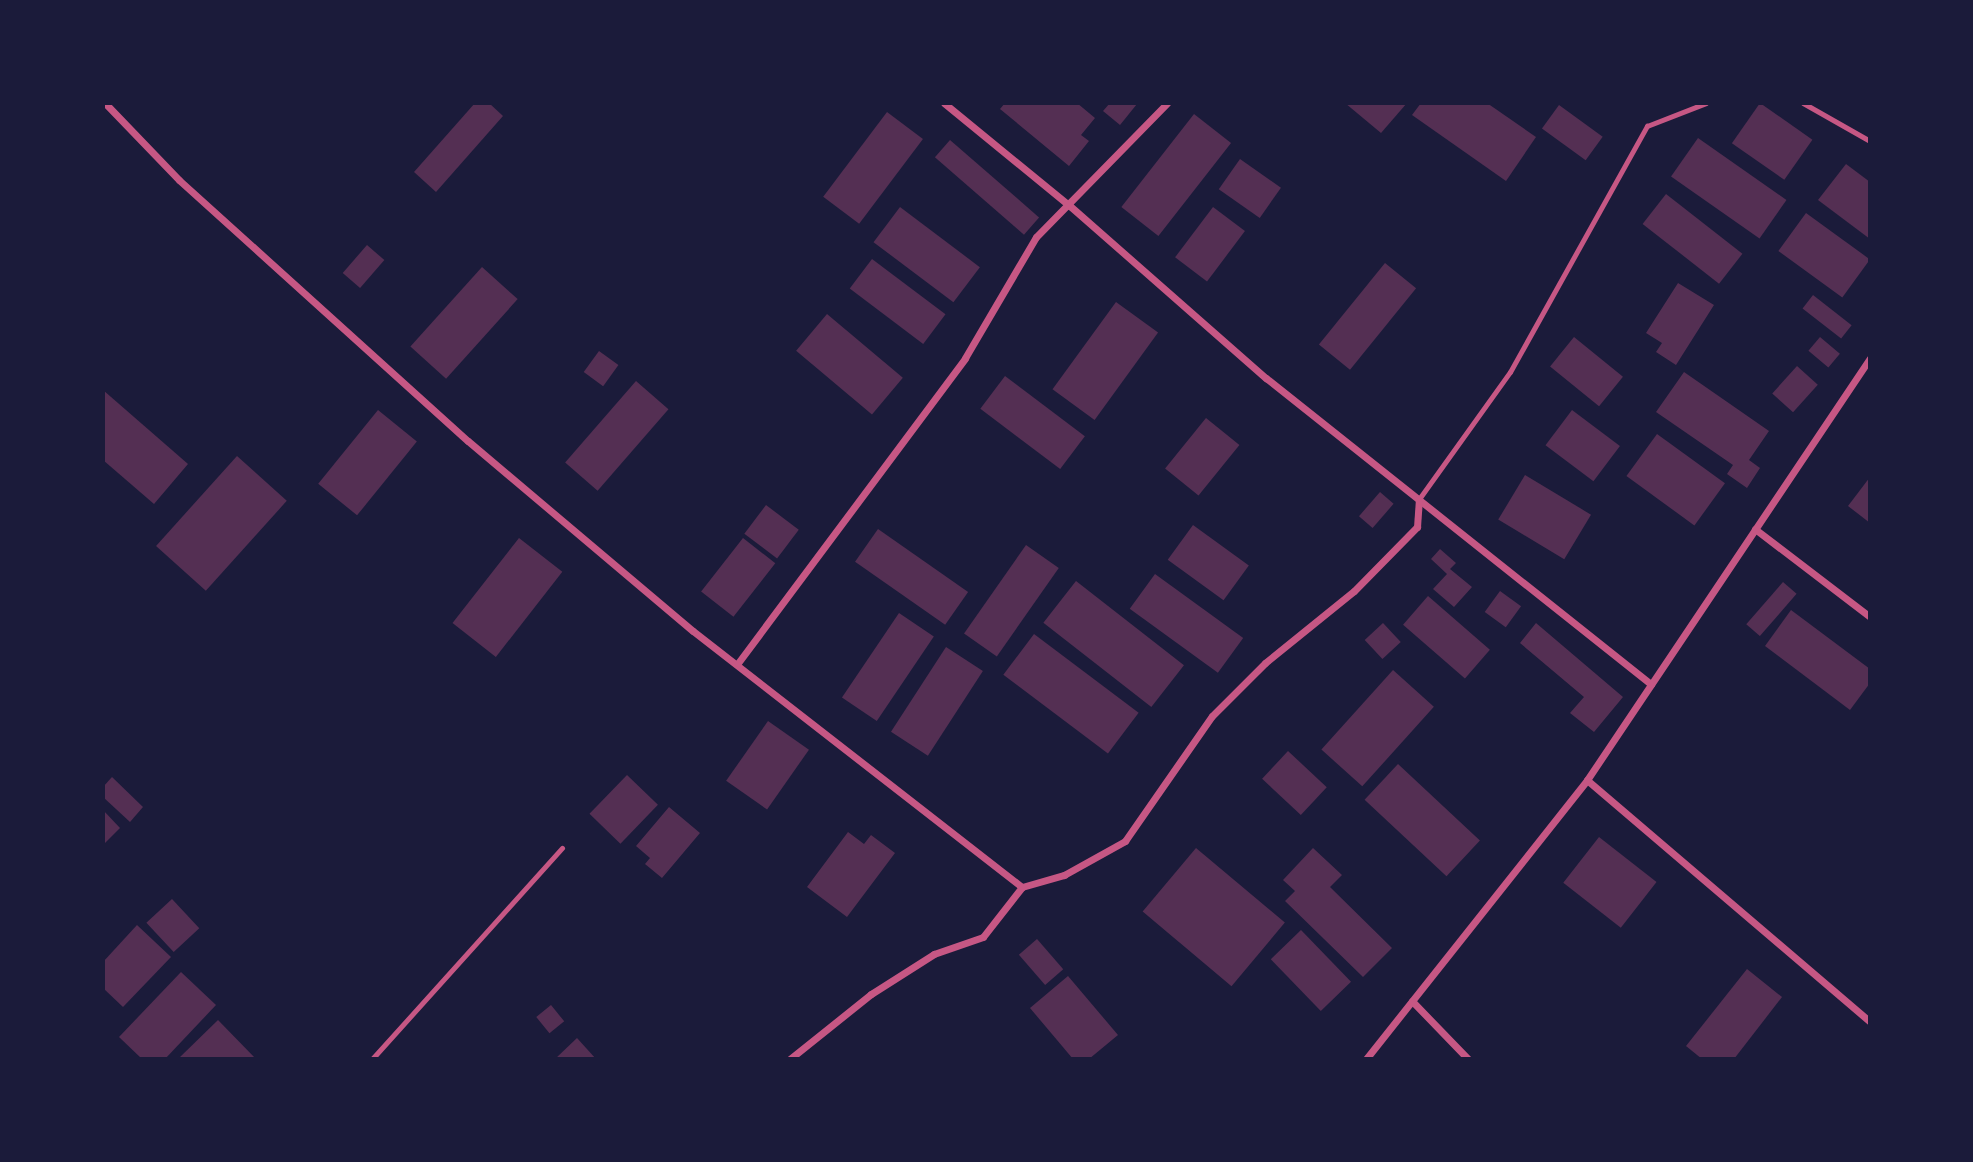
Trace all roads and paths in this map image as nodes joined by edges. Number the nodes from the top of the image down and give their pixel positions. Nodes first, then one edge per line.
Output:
1 (105, 103) edge
2 (944, 103) edge
3 (1167, 103) edge
4 (1706, 103) edge
5 (1803, 103) edge
6 (1870, 141) edge
7 (1070, 205) junction
8 (1870, 358) edge
9 (1419, 499) junction
10 (1755, 529) junction
11 (1870, 617) edge
12 (738, 663) junction
13 (1651, 684) junction
14 (1587, 780) junction
15 (562, 848) dead end
16 (1022, 887) junction
17 (1412, 1001) junction
18 (1870, 1022) edge
19 (372, 1059) edge
20 (790, 1059) edge
21 (1366, 1059) edge
22 (1468, 1059) edge

1 - 12 street
2 - 7 street
3 - 7 street
4 - 9 lane
5 - 6 lane
7 - 9 street
7 - 12 street
8 - 10 street
9 - 13 street
9 - 16 street
10 - 11 street
10 - 13 street
12 - 16 street
13 - 14 street
14 - 17 street
14 - 18 street
15 - 19 lane
16 - 20 street
17 - 21 street
17 - 22 street

